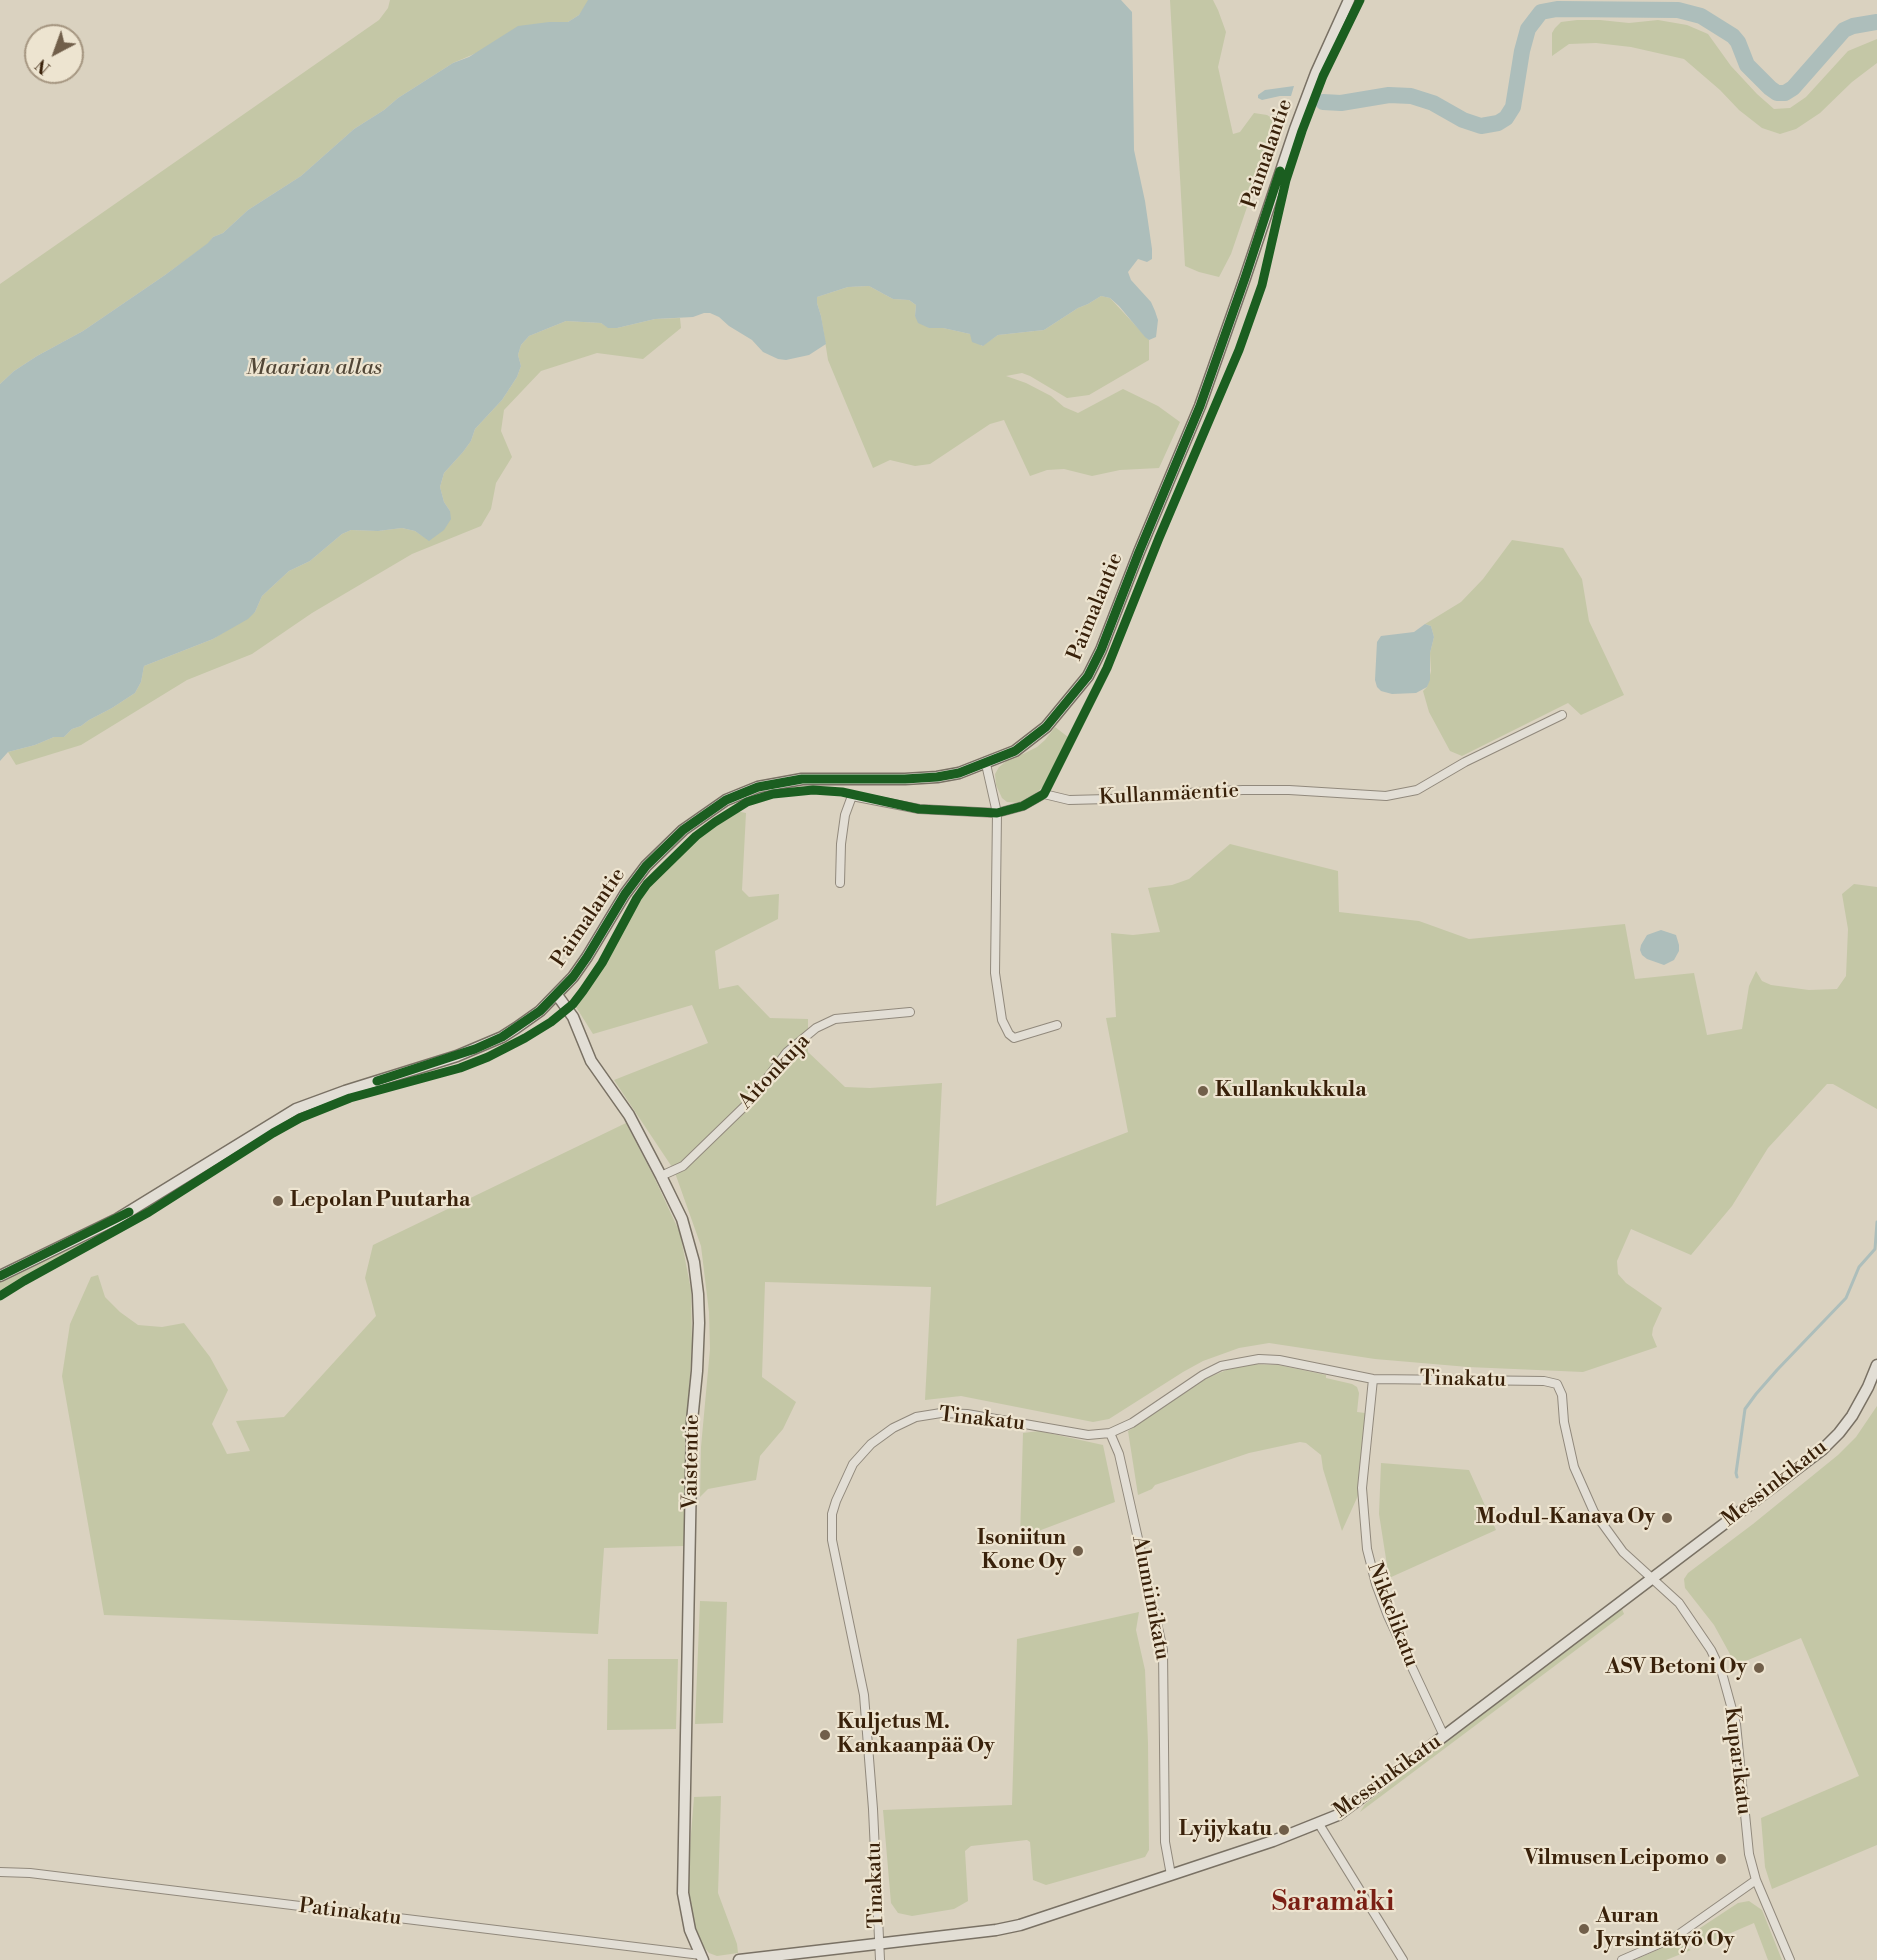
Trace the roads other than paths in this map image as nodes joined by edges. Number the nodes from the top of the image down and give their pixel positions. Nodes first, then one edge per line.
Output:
1 (1349, 0) edge
2 (1562, 715) dead end
3 (986, 764) junction
4 (997, 813) junction
5 (840, 883) dead end
6 (557, 995) junction
7 (910, 1012) dead end
8 (1057, 1025) dead end
9 (661, 1176) junction
10 (0, 1276) edge
11 (1877, 1365) edge
12 (1373, 1379) junction
13 (1557, 1384) joint
14 (1110, 1433) junction
15 (1653, 1579) junction
16 (1444, 1737) junction
17 (1319, 1824) junction
18 (0, 1872) edge
19 (1171, 1875) junction
20 (1756, 1880) junction
21 (879, 1944) junction
22 (702, 1958) edge
23 (739, 1960) edge
24 (880, 1960) edge
25 (1402, 1960) edge
26 (1622, 1960) edge
27 (1790, 1960) edge

1 - 3 street, Paimalantie
2 - 4 street, Kullanmäentie
3 - 4 street
3 - 6 street, Paimalantie
4 - 5 street, Kullanmäentie
4 - 8 street
6 - 9 street, Vaistentie
6 - 10 street, Paimalantie
7 - 9 street, Aitonkuja
9 - 22 street, Vaistentie
11 - 15 street, Messinkikatu
12 - 13 street, Tinakatu
12 - 14 street, Tinakatu
12 - 16 street, Nikkelikatu
13 - 15 street, Kuparikatu
14 - 19 street, Alumiinikatu
14 - 21 street, Tinakatu
15 - 16 street, Messinkikatu
15 - 20 street, Kuparikatu
16 - 17 street, Messinkikatu
17 - 19 street, Messinkikatu
17 - 25 street
18 - 22 street, Patinakatu
19 - 21 street, Messinkikatu
20 - 26 street
20 - 27 street, Kuparikatu
21 - 23 street, Messinkikatu
21 - 24 street

